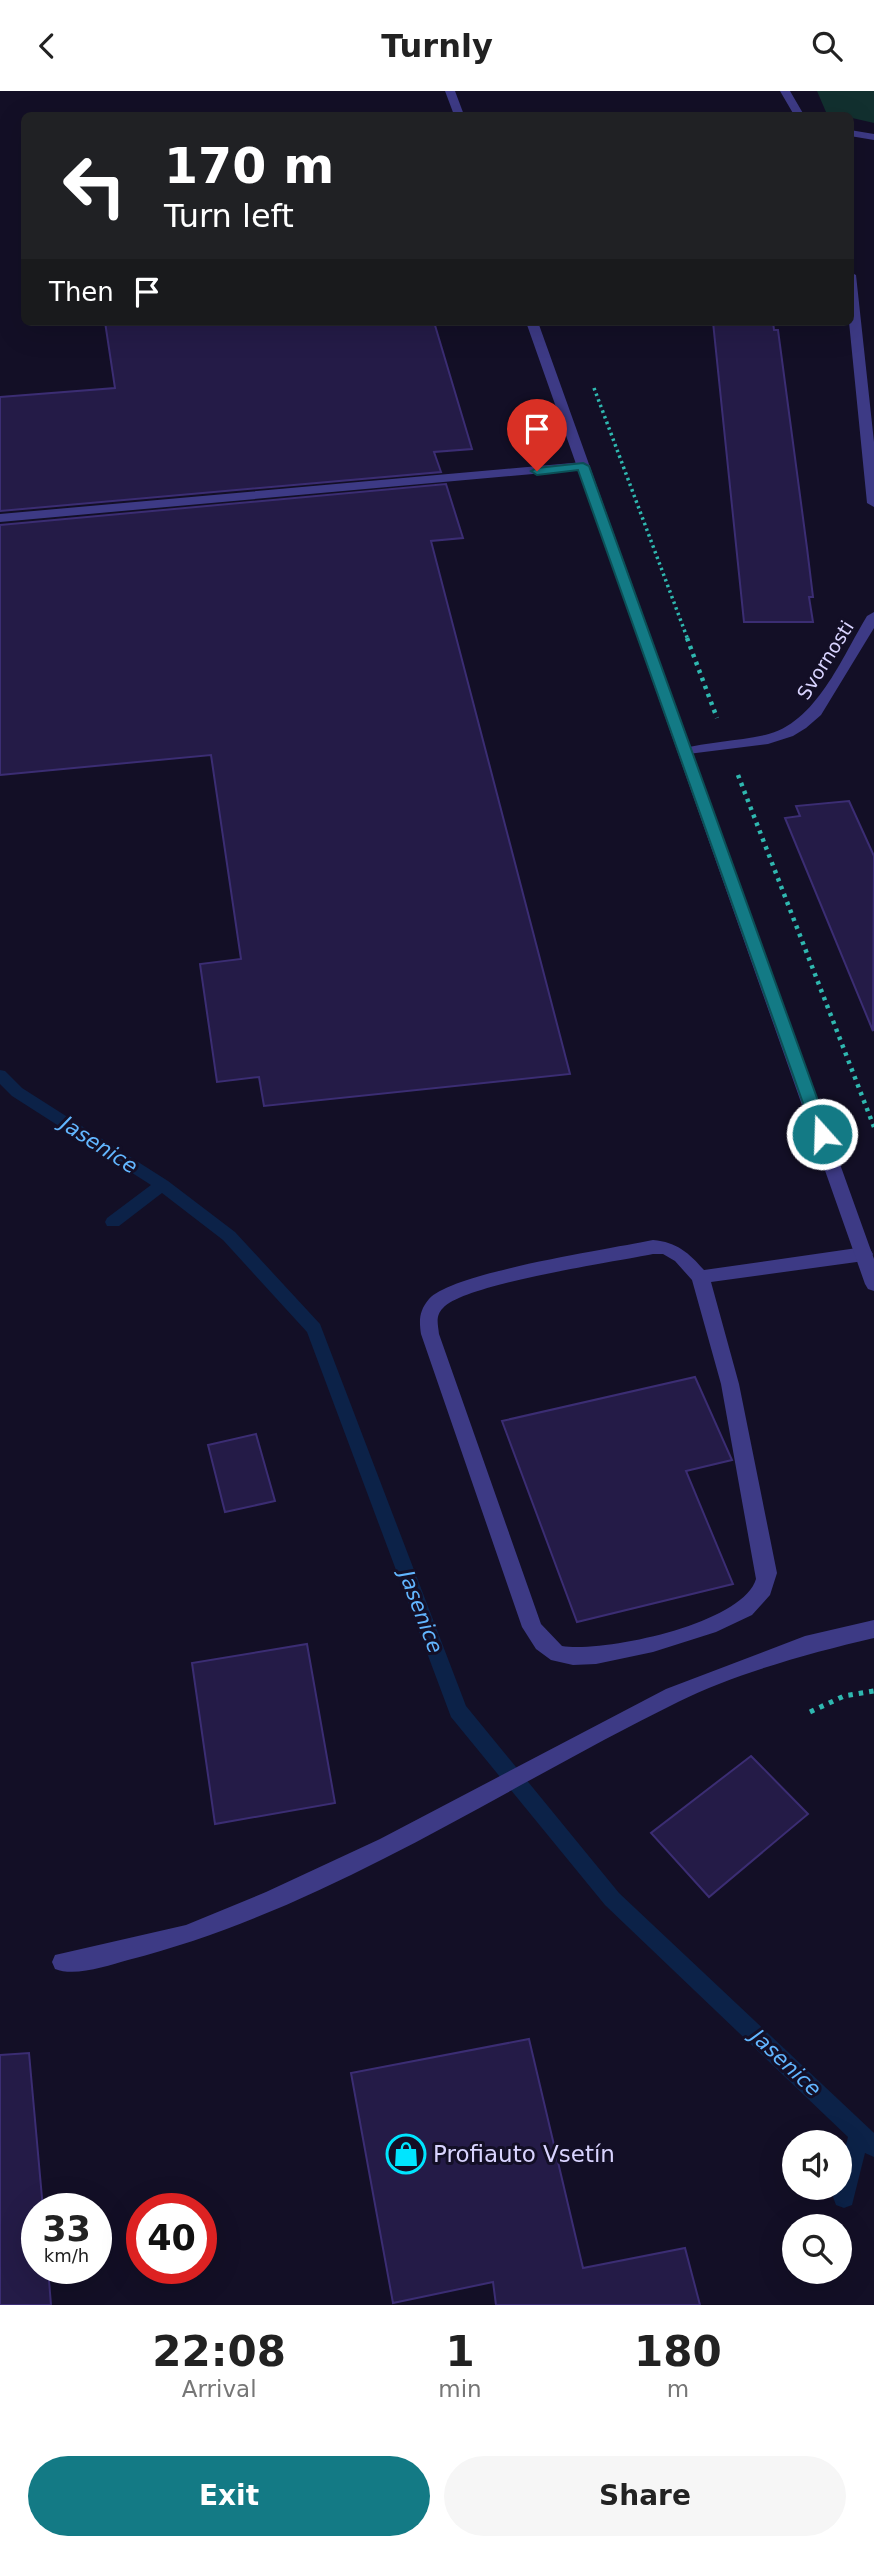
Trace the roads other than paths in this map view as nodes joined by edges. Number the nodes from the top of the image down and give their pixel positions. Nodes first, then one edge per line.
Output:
1 (450, 91) edge
2 (785, 91) edge
3 (458, 112) edge
4 (797, 112) edge
5 (854, 134) edge
6 (874, 137) edge
7 (854, 313) edge
8 (533, 326) edge
9 (583, 466) junction
10 (874, 503) edge
11 (0, 518) edge
12 (874, 617) edge
13 (685, 752) junction
14 (864, 1254) junction
15 (700, 1277) junction
16 (874, 1284) edge
17 (874, 1629) edge
18 (63, 1962) dead end

1 - 3 street
2 - 4 street
5 - 6 street
7 - 10 street
8 - 9 street
9 - 11 street
9 - 13 street
12 - 13 street, Svornosti
13 - 14 street
14 - 15 street
14 - 16 street
15 - 15 street
17 - 18 street

